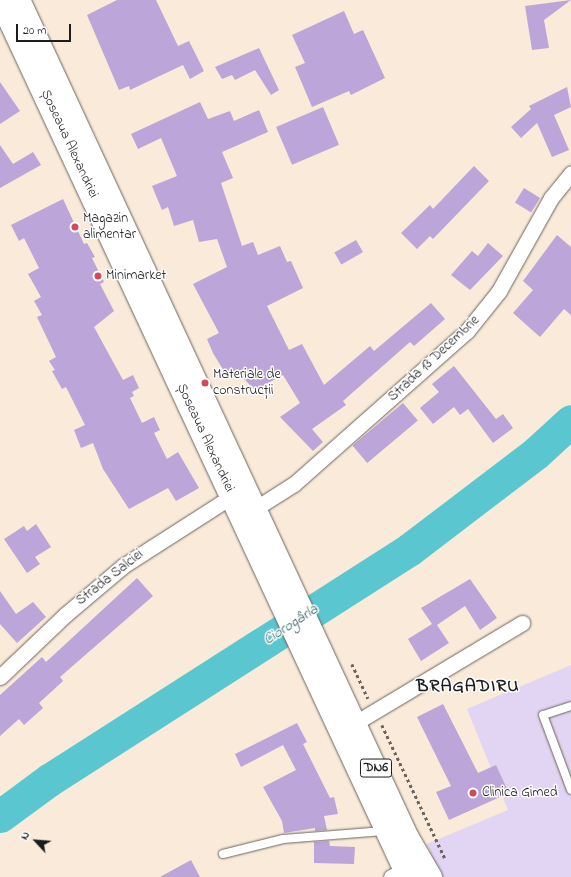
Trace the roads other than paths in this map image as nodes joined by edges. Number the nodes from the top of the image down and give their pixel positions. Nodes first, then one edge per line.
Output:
1 (0, 0) edge
2 (19, 0) edge
3 (571, 173) edge
4 (232, 496) junction
5 (256, 508) junction
6 (261, 538) junction
7 (522, 623) dead end
8 (0, 677) edge
9 (329, 688) junction
10 (571, 706) edge
11 (355, 724) junction
12 (571, 790) edge
13 (386, 831) junction
14 (223, 854) dead end
15 (401, 875) edge
16 (431, 877) edge

1 - 4 highway, Șoseaua Alexandriei / DN6
2 - 5 highway, Șoseaua Alexandriei / DN6
3 - 5 street, Strada 13 Decembrie
4 - 6 highway, Șoseaua Alexandriei / DN6
4 - 8 street, Strada Salciei
5 - 6 highway, Șoseaua Alexandriei / DN6
6 - 9 highway, Șoseaua Alexandriei / DN6
7 - 11 street
9 - 11 highway, Șoseaua Alexandriei / DN6
9 - 13 highway, Șoseaua Alexandriei / DN6
10 - 12 lane
11 - 16 highway, Șoseaua Alexandriei / DN6
13 - 14 lane
13 - 15 highway, Șoseaua Alexandriei / DN6

